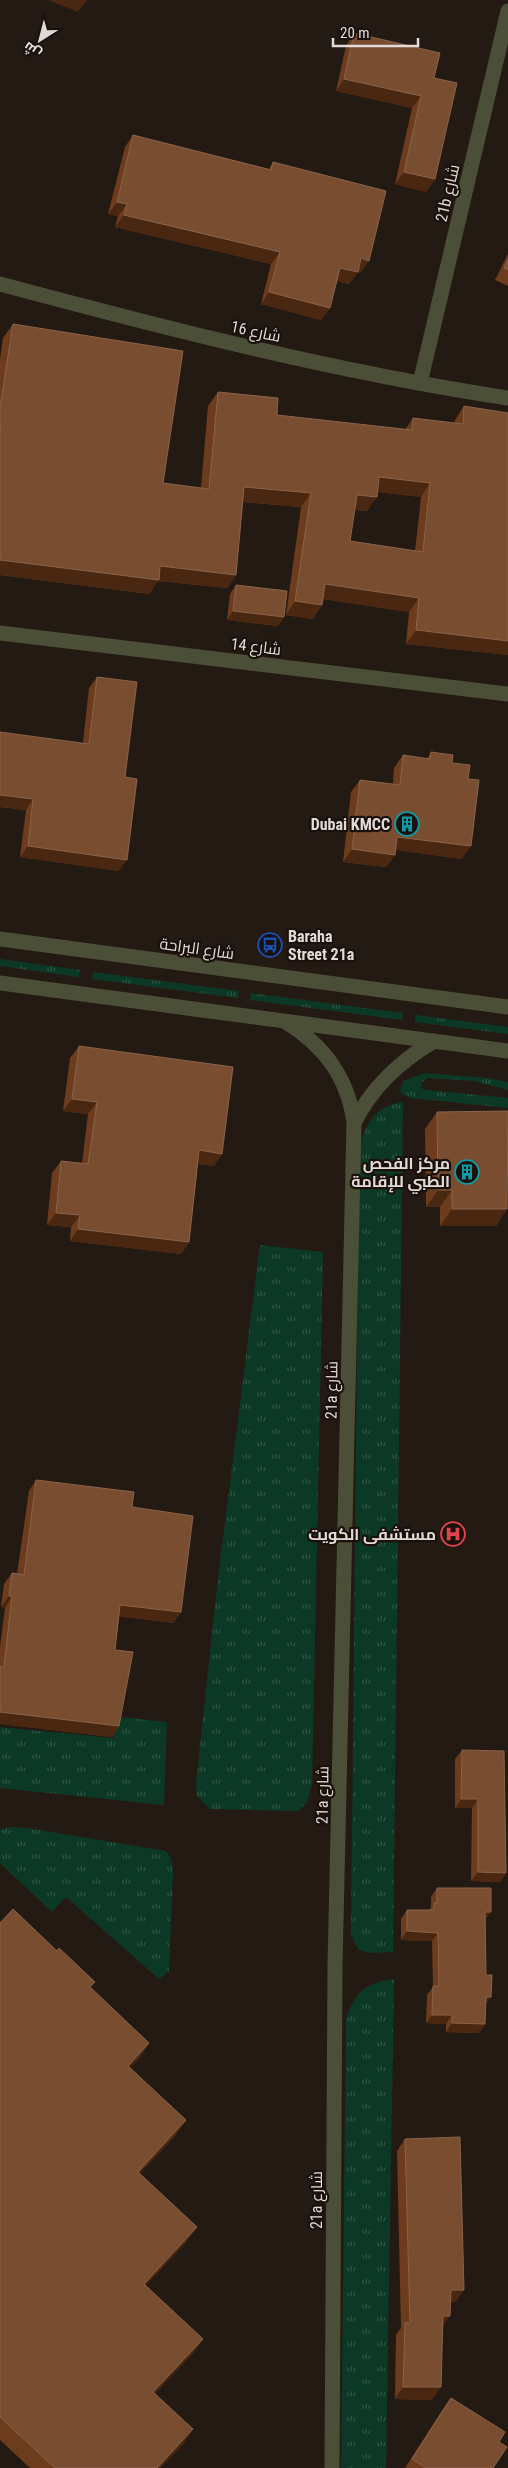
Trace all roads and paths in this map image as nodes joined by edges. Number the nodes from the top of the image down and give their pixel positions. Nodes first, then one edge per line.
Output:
1 (508, 11) edge
2 (0, 284) edge
3 (420, 383) junction
4 (508, 398) edge
5 (0, 633) edge
6 (508, 694) edge
7 (0, 939) edge
8 (0, 983) edge
9 (508, 1007) edge
10 (286, 1022) junction
11 (434, 1041) junction
12 (508, 1051) edge
13 (354, 1123) junction
14 (332, 2468) edge

1 - 3 street, 21b شارع
2 - 3 street, شارع 16
3 - 4 street, شارع 16
5 - 6 street, شارع 14
7 - 9 street, شارع البراحة
8 - 10 street
10 - 11 street
10 - 13 street, 21a شارع
11 - 12 street
11 - 13 street, 21a شارع
13 - 14 street, 21a شارع

